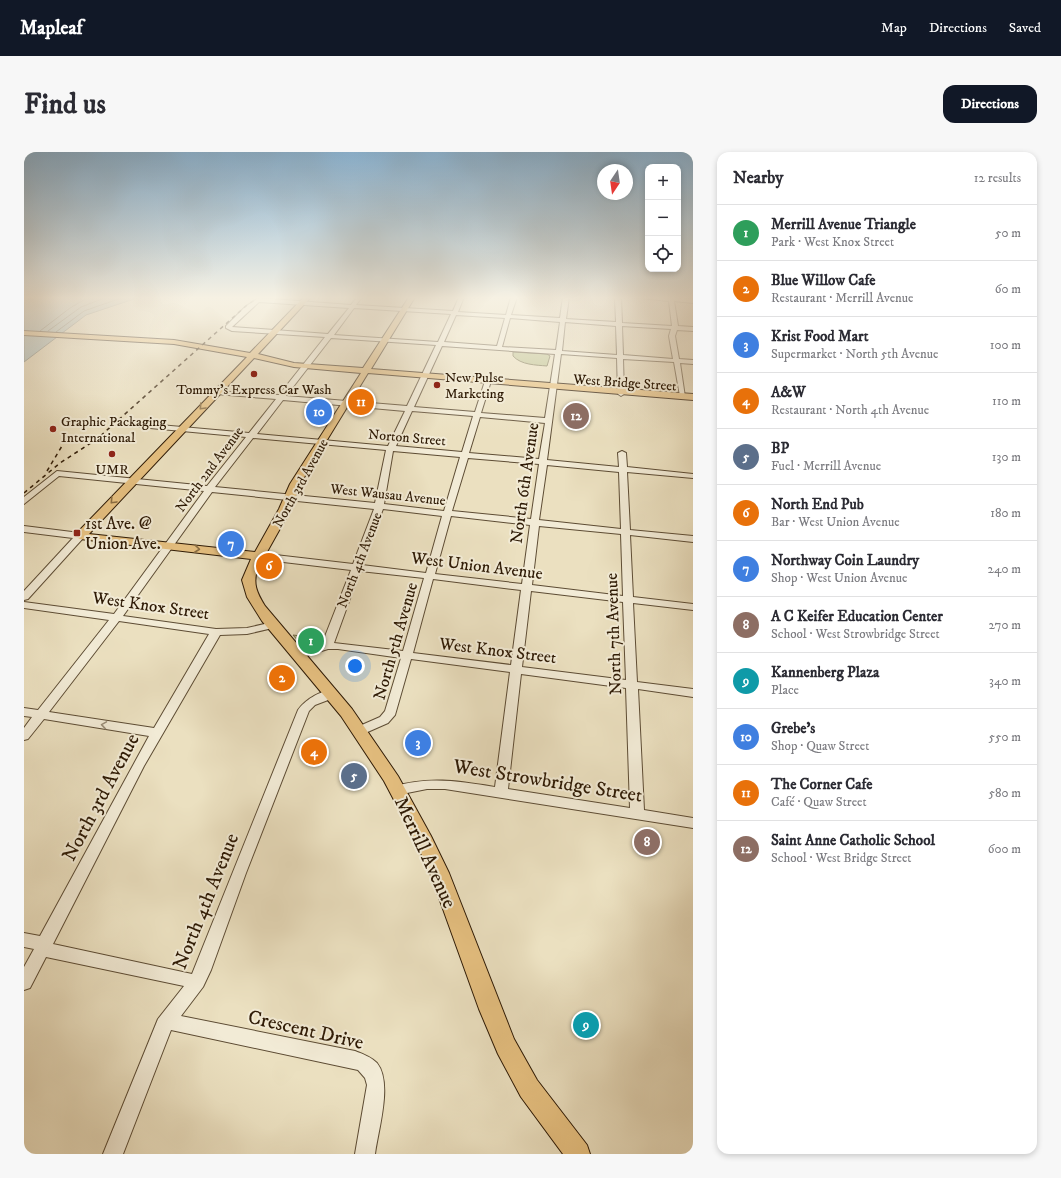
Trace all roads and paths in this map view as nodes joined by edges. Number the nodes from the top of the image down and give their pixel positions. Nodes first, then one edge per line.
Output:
1 (440, 343) edge
2 (173, 344) edge
3 (263, 344) edge
4 (324, 344) edge
5 (384, 344) edge
6 (449, 344) edge
7 (500, 344) edge
8 (559, 344) edge
9 (620, 344) edge
10 (673, 344) edge
11 (499, 348) junction
12 (558, 352) junction
13 (620, 356) junction
14 (250, 357) junction
15 (676, 360) junction
16 (693, 362) edge
17 (305, 368) junction
18 (366, 372) junction
19 (424, 377) junction
20 (488, 382) junction
21 (554, 387) junction
22 (216, 392) junction
23 (621, 393) junction
24 (683, 396) junction
25 (693, 397) edge
26 (281, 398) junction
27 (693, 400) edge
28 (346, 404) junction
29 (409, 409) junction
30 (478, 415) junction
31 (550, 421) junction
32 (118, 423) dead end
33 (181, 429) junction
34 (252, 435) junction
35 (322, 442) junction
36 (390, 448) junction
37 (622, 453) dead end
38 (465, 455) junction
39 (543, 463) junction
40 (623, 470) junction
41 (693, 476) edge
42 (133, 480) junction
43 (210, 488) junction
44 (290, 497) junction
45 (24, 501) edge
46 (379, 506) junction
47 (448, 513) junction
48 (534, 522) junction
49 (24, 529) edge
50 (625, 532) junction
51 (80, 536) junction
52 (693, 539) edge
53 (168, 546) junction
54 (226, 553) junction
55 (258, 556) junction
56 (357, 568) junction
57 (250, 573) junction
58 (430, 576) junction
59 (527, 587) junction
60 (24, 597) edge
61 (628, 599) junction
62 (24, 605) edge
63 (693, 606) edge
64 (116, 617) junction
65 (273, 625) junction
66 (216, 632) junction
67 (327, 646) junction
68 (300, 655) junction
69 (407, 656) junction
70 (517, 670) junction
71 (632, 685) junction
72 (693, 693) edge
73 (332, 694) junction
74 (24, 712) edge
75 (41, 715) junction
76 (359, 731) junction
77 (157, 734) junction
78 (24, 736) edge
79 (397, 790) junction
80 (501, 792) junction
81 (637, 814) junction
82 (693, 823) edge
83 (24, 940) edge
84 (44, 947) junction
85 (196, 982) junction
86 (24, 983) edge
87 (167, 1021) junction
88 (113, 1154) edge
89 (364, 1154) edge
90 (578, 1154) edge

1 - 19 street, North 4th Avenue
2 - 14 main road, West Bridge Street
3 - 14 main road
4 - 17 street, North 2nd Avenue
5 - 18 main road, North 3rd Avenue
6 - 11 street
7 - 11 street
8 - 12 street, North 6th Avenue
9 - 13 street
10 - 15 street
11 - 12 street
12 - 13 street
12 - 21 street, North 6th Avenue
13 - 15 street
13 - 23 street
14 - 17 main road, West Bridge Street
14 - 22 main road
15 - 16 street
15 - 24 street
17 - 18 main road, West Bridge Street
17 - 26 street, North 2nd Avenue
18 - 19 main road, West Bridge Street
18 - 28 main road, North 3rd Avenue
19 - 20 main road, West Bridge Street
19 - 29 street, North 4th Avenue
20 - 21 main road, West Bridge Street
20 - 30 street, North 5th Avenue
21 - 23 main road, West Bridge Street
21 - 31 street, North 6th Avenue
22 - 26 street
22 -> 33 main road
23 - 24 main road, West Bridge Street
23 - 27 main road, West Bridge Street
24 - 25 main road, West Bridge Street
26 - 28 street
26 - 34 street, North 2nd Avenue
28 - 29 street
28 - 35 main road, North 3rd Avenue
29 - 30 street
29 - 36 street, North 4th Avenue
30 - 31 street
30 - 38 street, North 5th Avenue
31 - 39 street, North 6th Avenue
32 - 33 street, Norton Street
33 - 34 street, Norton Street
33 - 42 main road
34 - 35 street, Norton Street
34 - 43 street, North 2nd Avenue
35 - 36 street, Norton Street
35 - 44 main road, North 3rd Avenue
36 - 38 street, Norton Street
36 - 46 street, North 4th Avenue
37 - 40 street, North 7th Avenue
38 - 39 street, Norton Street
38 - 47 street, North 5th Avenue
39 - 40 street, Norton Street
39 - 48 street, North 6th Avenue
40 - 41 street, Norton Street
40 - 50 street, North 7th Avenue
42 - 43 street, West Wausau Avenue
42 - 45 street, West Wausau Avenue
42 -> 51 main road
43 - 44 street, West Wausau Avenue
43 - 53 street, North 2nd Avenue
44 - 46 street, West Wausau Avenue
44 - 55 main road, North 3rd Avenue
46 - 47 street, West Wausau Avenue
46 - 56 street, North 4th Avenue
47 - 48 street, West Wausau Avenue
47 - 58 street, North 5th Avenue
48 - 50 street, West Wausau Avenue
48 - 59 street, North 6th Avenue
49 - 51 street
50 - 52 street, West Wausau Avenue
50 - 61 street, North 7th Avenue
51 - 53 main road
51 - 60 street
53 -> 54 main road
53 - 64 street, North 2nd Avenue
54 - 55 main road
54 - 57 main road, Merrill Avenue
55 - 56 street, West Union Avenue
55 - 57 main road, North 3rd Avenue
56 - 58 street, West Union Avenue
56 - 67 street, North 4th Avenue
57 - 65 main road, Merrill Avenue
58 - 59 street, West Union Avenue
58 - 69 street, North 5th Avenue
59 - 61 street, West Union Avenue
59 - 70 street, North 6th Avenue
61 - 63 street, West Union Avenue
61 - 71 street, North 7th Avenue
62 - 64 street, West Knox Street
64 - 66 street, West Knox Street
64 - 75 street, North 2nd Avenue
65 - 66 street, West Knox Street
65 - 68 main road, Merrill Avenue
66 - 77 street, North 3rd Avenue
67 - 68 street, West Knox Street
67 - 69 street, West Knox Street
68 - 73 main road, Merrill Avenue
69 - 70 street, West Knox Street
69 - 76 street, North 5th Avenue
70 - 71 street, West Knox Street
70 - 80 street, North 6th Avenue
71 - 72 street, West Knox Street
71 - 81 street, North 7th Avenue
73 - 76 main road, Merrill Avenue
73 - 85 street, North 4th Avenue
74 - 75 street
77 -> 75 street
75 - 78 street, North 2nd Avenue
76 - 79 main road, Merrill Avenue
77 - 84 street, North 3rd Avenue
79 - 80 street, West Strowbridge Street
79 - 90 main road, Merrill Avenue
80 - 81 street, West Strowbridge Street
81 - 82 street, West Strowbridge Street
83 - 84 street
84 - 85 street
84 - 86 street, North 3rd Avenue
85 - 87 street, North 4th Avenue
87 - 88 street, North 4th Avenue
87 - 89 street, Crescent Drive

